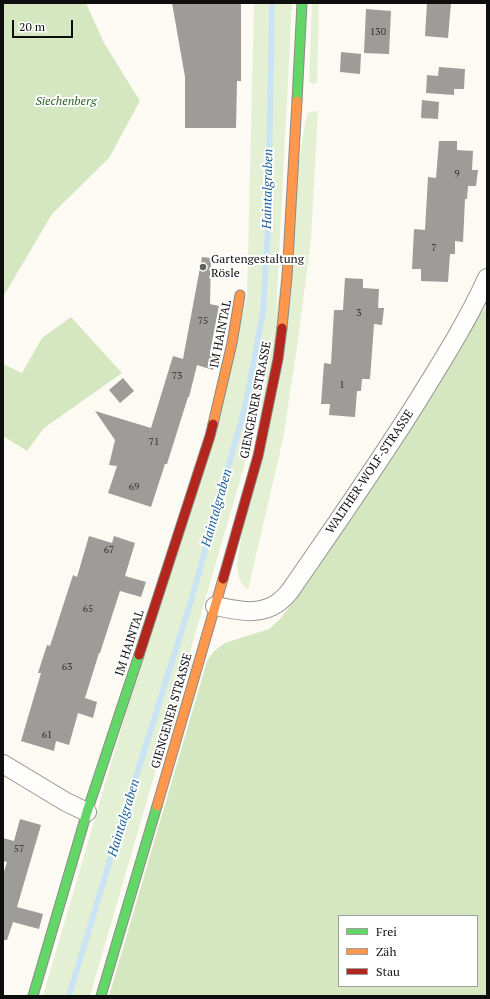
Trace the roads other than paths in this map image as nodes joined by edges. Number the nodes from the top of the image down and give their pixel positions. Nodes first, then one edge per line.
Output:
1 (302, 3) edge
2 (487, 278) edge
3 (240, 295) dead end
4 (215, 606) junction
5 (3, 764) edge
6 (87, 812) junction
7 (33, 996) edge
8 (101, 996) edge

1 - 4 main road, GIENGENER STRASSE
2 - 4 street, WALTHER-WOLF-STRASSE
3 - 6 main road, IM HAINTAL
4 - 8 main road, GIENGENER STRASSE
5 - 6 street
6 - 7 main road, IM HAINTAL

